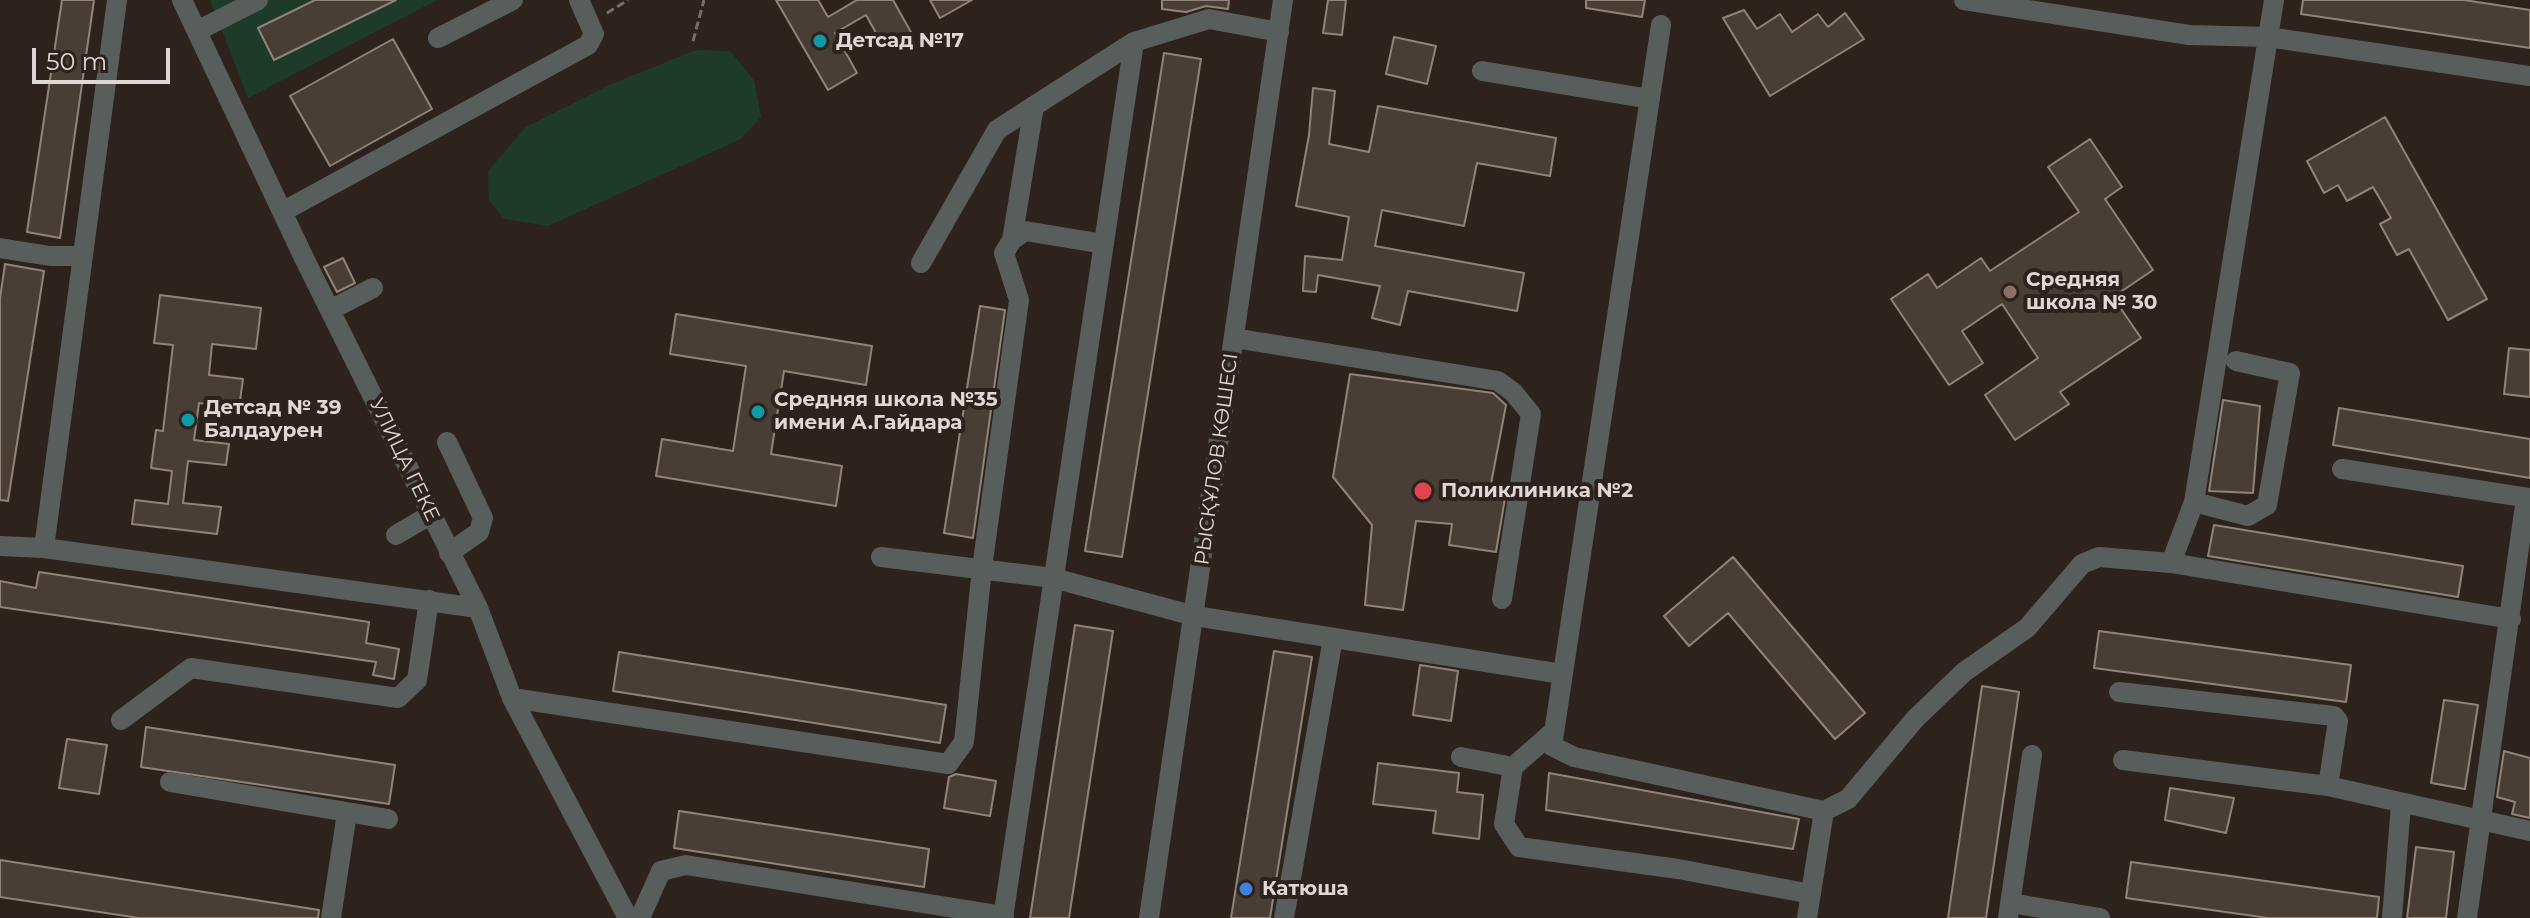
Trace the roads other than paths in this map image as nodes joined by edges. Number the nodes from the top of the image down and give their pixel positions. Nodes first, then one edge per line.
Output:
1 (117, 0) edge
2 (182, 0) edge
3 (258, 0) edge
4 (513, 0) edge
5 (579, 0) edge
6 (1283, 0) edge
7 (1964, 0) edge
8 (2274, 0) edge
9 (1661, 25) dead end
10 (197, 31) junction
11 (1279, 32) junction
12 (2268, 37) junction
13 (438, 38) dead end
14 (1134, 42) junction
15 (1482, 71) dead end
16 (2530, 76) edge
17 (1650, 99) junction
18 (1034, 106) junction
19 (282, 212) junction
20 (1012, 240) junction
21 (1104, 244) junction
22 (0, 248) edge
23 (83, 256) junction
24 (921, 263) dead end
25 (373, 288) dead end
26 (330, 310) junction
27 (1234, 338) junction
28 (2236, 361) dead end
29 (447, 442) dead end
30 (2342, 469) dead end
31 (2528, 498) edge
32 (2194, 502) junction
33 (430, 515) junction
34 (396, 535) dead end
35 (0, 546) edge
36 (44, 548) junction
37 (449, 553) junction
38 (881, 557) dead end
39 (2171, 563) junction
40 (982, 568) junction
41 (1053, 578) junction
42 (1502, 599) dead end
43 (429, 600) junction
44 (478, 608) junction
45 (1195, 616) junction
46 (2511, 619) junction
47 (1333, 638) junction
48 (1562, 674) junction
49 (2119, 692) dead end
50 (512, 698) junction
51 (121, 720) dead end
52 (1554, 731) junction
53 (2032, 755) dead end
54 (1461, 757) dead end
55 (2123, 760) dead end
56 (1513, 767) junction
57 (170, 782) dead end
58 (2328, 786) junction
59 (2401, 804) junction
60 (1824, 811) junction
61 (347, 813) junction
62 (2479, 818) junction
63 (388, 819) dead end
64 (2530, 831) edge
65 (1811, 894) junction
66 (2010, 910) edge
67 (1003, 917) edge
68 (331, 918) edge
69 (628, 918) edge
70 (640, 918) edge
71 (1149, 918) edge
72 (1284, 918) edge
73 (1807, 918) edge
74 (2100, 918) edge
75 (2392, 918) edge
76 (2467, 918) edge

1 - 23 street
2 - 10 street, УЛИЦА ГЕКЕ
3 - 10 street
4 - 13 street
5 - 19 street
6 - 11 street, РЫСҚҰЛОВ КӨШЕСІ
7 - 12 street
8 - 12 street
9 - 17 street
10 - 19 street, УЛИЦА ГЕКЕ
11 - 14 street
11 - 27 street, РЫСҚҰЛОВ КӨШЕСІ
12 - 16 street
12 - 32 street
14 - 18 street
14 - 21 street
15 - 17 street
17 - 48 street
18 - 20 street
18 - 24 street
19 - 26 street, УЛИЦА ГЕКЕ
20 - 21 street
20 - 40 street
21 - 41 street
22 - 23 street
23 - 36 street
25 - 26 street
26 - 33 street, УЛИЦА ГЕКЕ
27 - 42 street
27 - 45 street, РЫСҚҰЛОВ КӨШЕСІ
28 - 32 street
29 - 37 street
30 - 31 street
31 - 46 street
32 - 39 street
33 - 34 street
33 - 37 street, УЛИЦА ГЕКЕ
35 - 36 street
36 - 43 street
37 - 44 street, УЛИЦА ГЕКЕ
38 - 40 street
39 - 46 street
39 - 60 street
40 - 41 street
40 - 50 street
41 - 45 street
41 - 67 street
43 - 44 street
43 - 51 street
44 - 50 street, УЛИЦА ГЕКЕ
45 - 47 street
45 - 71 street, РЫСҚҰЛОВ КӨШЕСІ
46 - 62 street
47 - 48 street
47 - 72 street
48 - 52 street
49 - 58 street
50 - 69 street, УЛИЦА ГЕКЕ
52 - 56 street
52 - 60 street
53 - 66 street
54 - 56 street
55 - 58 street
56 - 65 street
57 - 61 street
58 - 59 street
59 - 62 street
59 - 75 street
60 - 65 street
61 - 63 street
61 - 68 street
62 - 64 street
62 - 76 street
65 - 73 street
66 - 74 street
67 - 70 street

